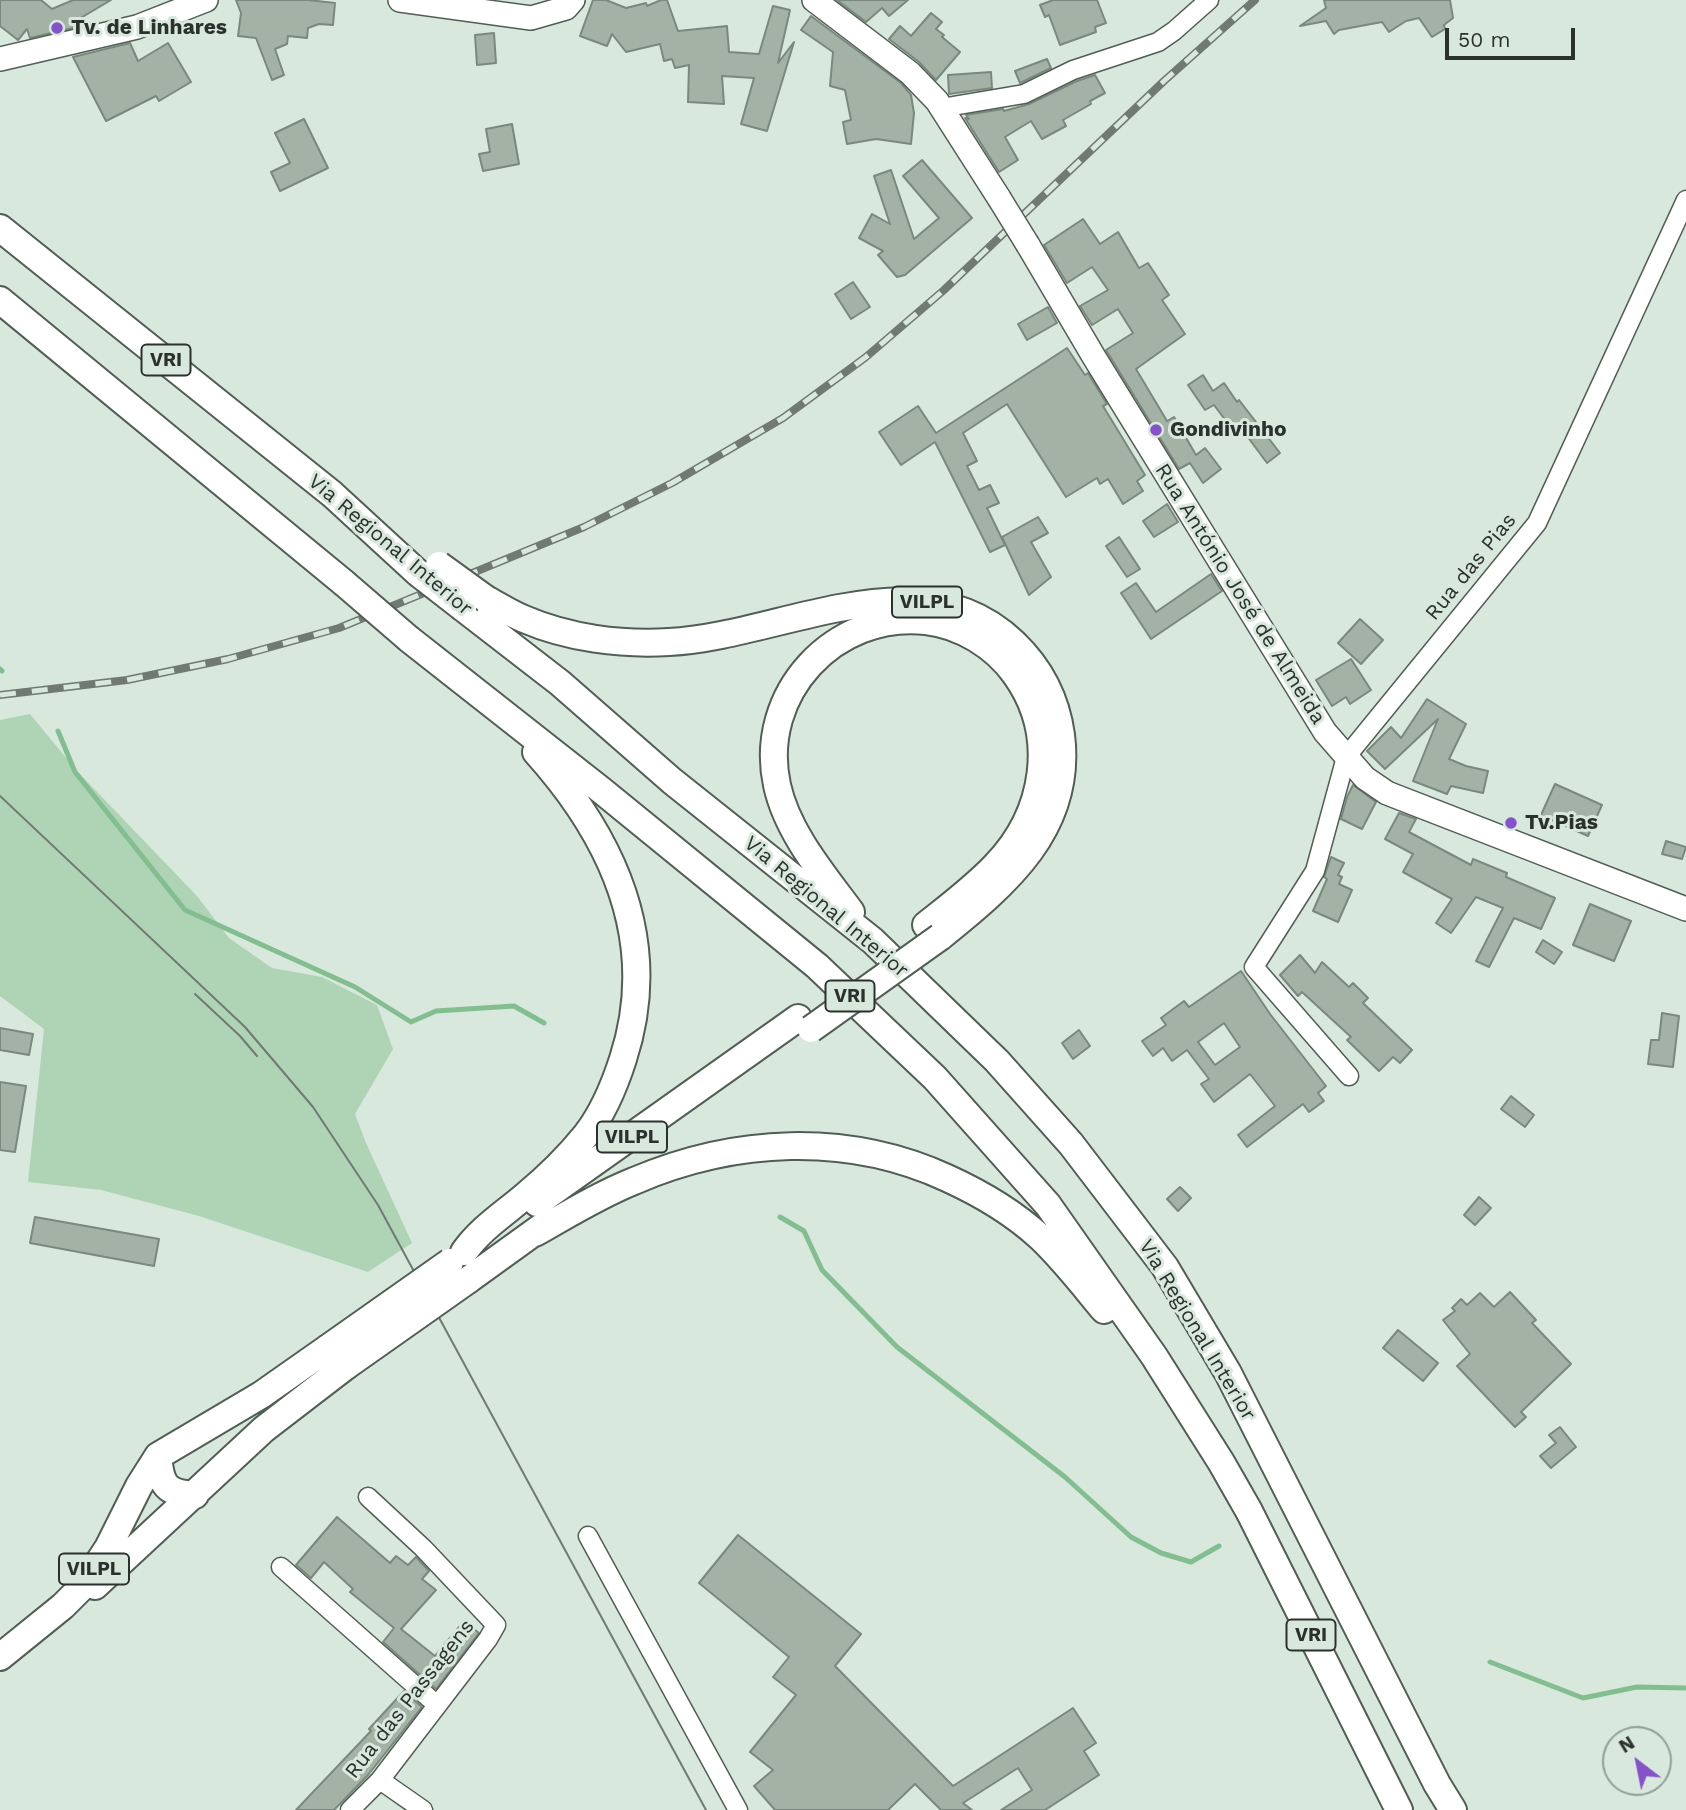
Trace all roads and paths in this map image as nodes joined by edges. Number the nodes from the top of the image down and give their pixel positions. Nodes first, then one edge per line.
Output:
1 (206, 0) edge
2 (400, 0) edge
3 (573, 0) edge
4 (814, 0) edge
5 (1209, 0) edge
6 (0, 59) edge
7 (941, 108) junction
8 (1686, 200) edge
9 (0, 228) edge
10 (0, 300) edge
11 (475, 603) junction
12 (503, 714) junction
13 (1346, 757) junction
14 (1686, 909) edge
15 (933, 931) junction
16 (873, 941) junction
17 (804, 1023) junction
18 (1349, 1076) dead end
19 (535, 1233) junction
20 (461, 1265) junction
21 (1138, 1335) junction
22 (337, 1357) junction
23 (158, 1456) junction
24 (195, 1495) junction
25 (368, 1497) dead end
26 (588, 1536) dead end
27 (281, 1567) dead end
28 (0, 1657) edge
29 (0, 1664) edge
30 (438, 1706) junction
31 (380, 1780) junction
32 (350, 1810) edge
33 (423, 1810) edge
34 (738, 1810) edge
35 (1399, 1810) edge
36 (1453, 1810) edge

1 - 6 main road
2 - 3 main road
4 - 7 main road, Rua António José de Almeida
5 - 7 street
7 - 13 main road, Rua António José de Almeida, bridge
8 - 13 street, Rua das Pias
9 - 11 highway, Via Regional Interior / VRI, bridge
10 - 12 highway, VRI, bridge
11 - 15 highway, VILPL
11 - 16 highway, Via Regional Interior / VRI
12 - 20 highway, VILPL
12 - 21 highway, VRI
13 - 14 main road, Rua António José de Almeida
13 - 18 street, Rua das Pias
15 - 16 highway, VILPL
15 - 17 highway, VILPL
16 - 36 highway, Via Regional Interior / VRI
17 - 19 highway, VILPL
17 - 20 highway, VILPL
19 - 20 highway, VILPL
19 - 21 highway, VILPL
20 - 22 highway, VILPL, bridge
21 - 35 highway, VRI
22 - 23 highway, VILPL
22 - 24 highway, VILPL
23 - 24 highway
23 - 28 highway, VILPL
24 - 29 highway, VILPL
25 - 30 street, Rua das Passagens
26 - 34 street
27 - 30 street
30 - 31 street, Rua das Passagens
31 - 32 street, Rua das Passagens
31 - 33 street

